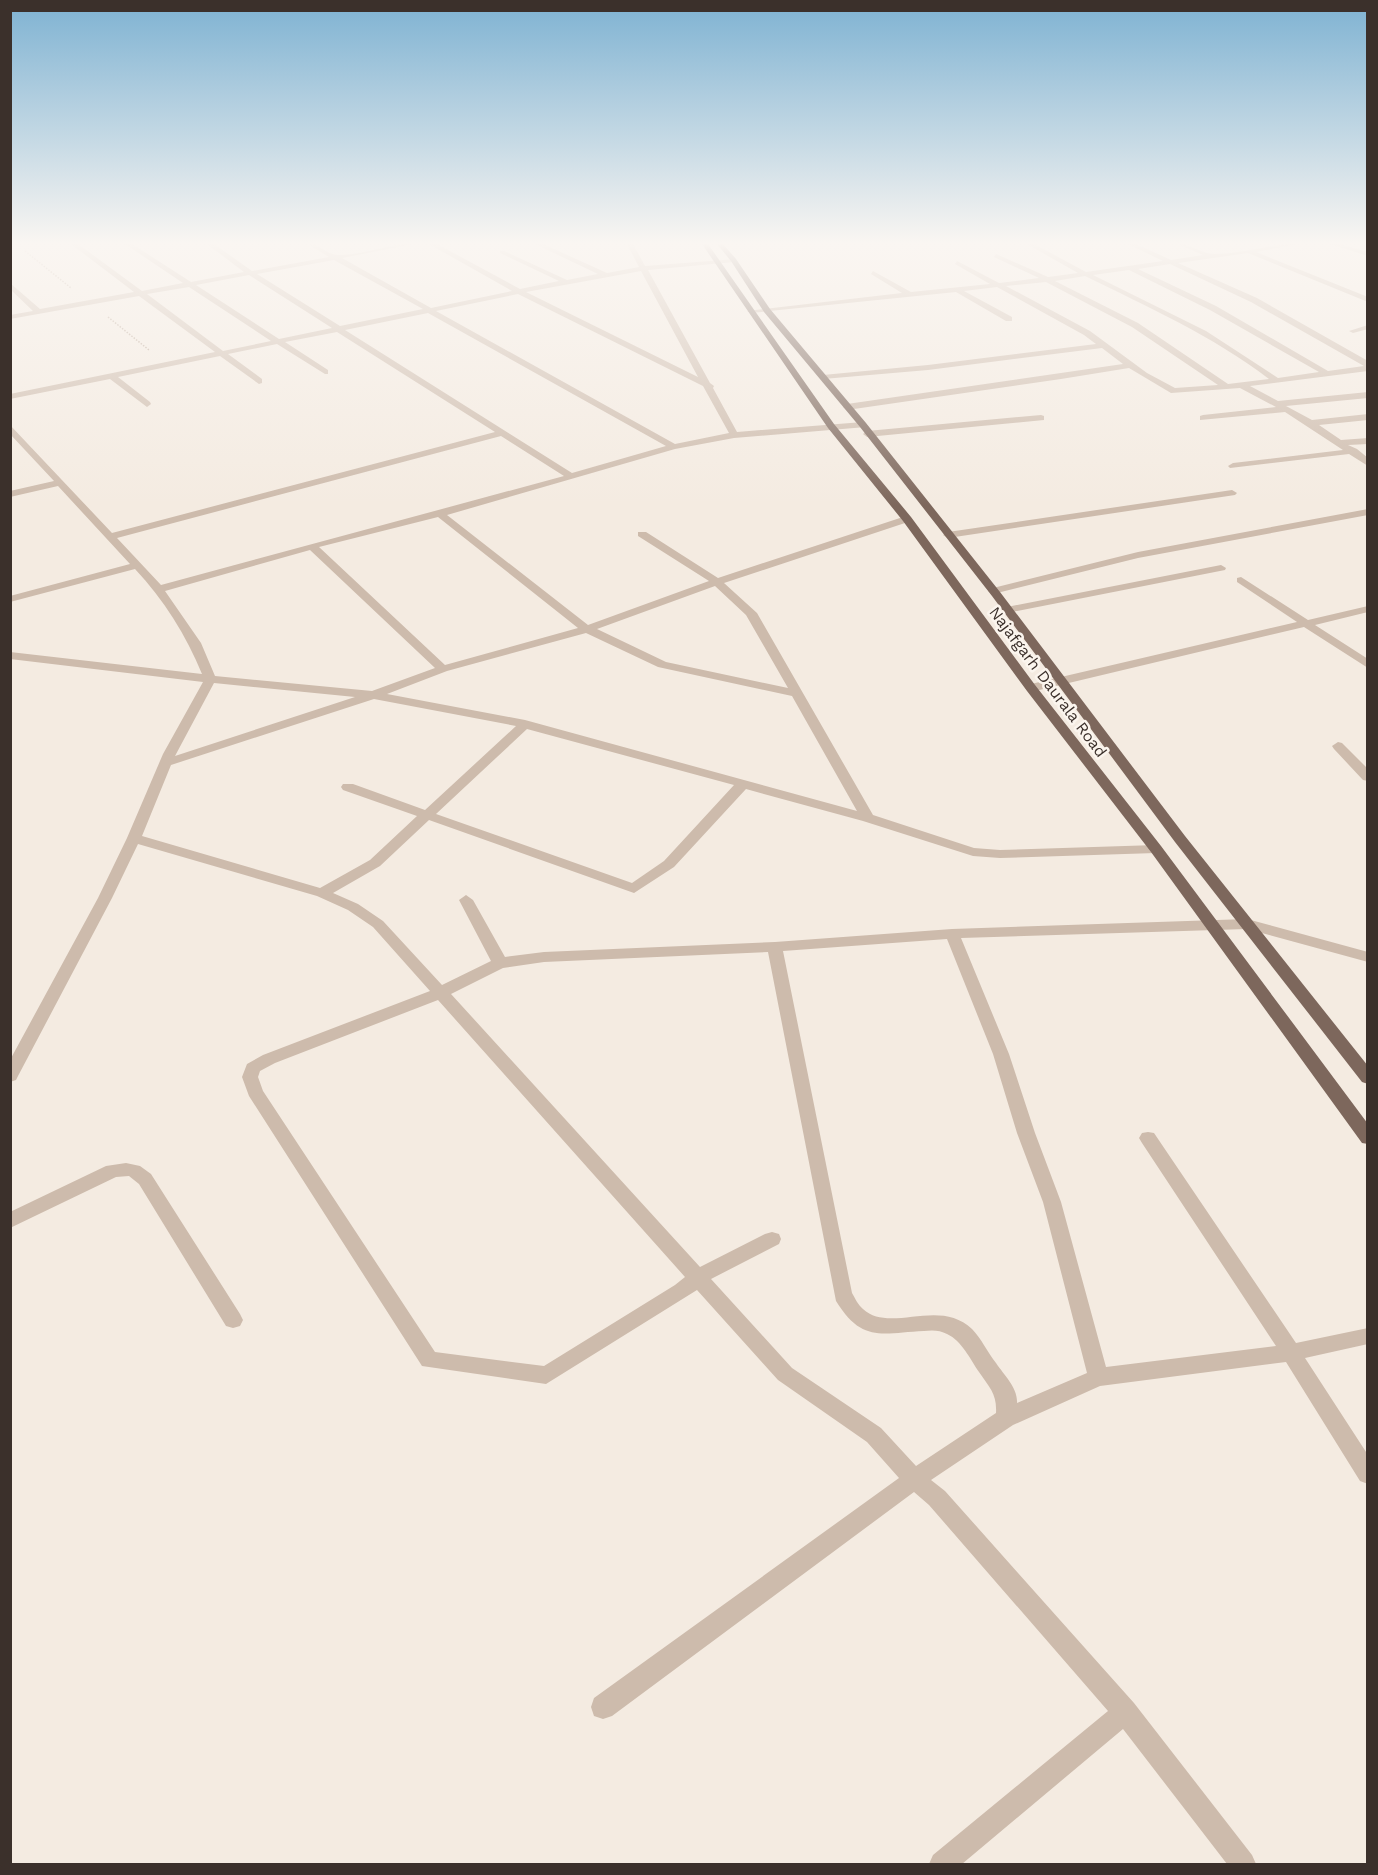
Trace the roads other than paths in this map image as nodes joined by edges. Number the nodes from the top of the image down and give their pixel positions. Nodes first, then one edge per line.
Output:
1 (192, 332) edge
2 (261, 332) edge
3 (327, 332) edge
4 (343, 332) edge
5 (468, 332) edge
6 (600, 332) edge
7 (680, 332) edge
8 (765, 332) edge
9 (785, 332) edge
10 (1083, 332) edge
11 (1145, 332) edge
12 (1199, 332) edge
13 (1255, 332) edge
14 (1308, 332) edge
15 (277, 342) junction
16 (1103, 345) junction
17 (222, 354) junction
18 (1129, 365) junction
19 (1368, 366) edge
20 (325, 372) dead end
21 (1328, 374) junction
22 (112, 376) junction
23 (823, 377) junction
24 (1276, 380) junction
25 (259, 381) dead end
26 (1240, 385) junction
27 (710, 386) junction
28 (1226, 387) junction
29 (1368, 395) edge
30 (10, 397) edge
31 (147, 404) dead end
32 (1282, 406) junction
33 (847, 407) junction
34 (1368, 417) edge
35 (1041, 418) dead end
36 (1203, 418) dead end
37 (1310, 423) junction
38 (831, 426) junction
39 (10, 428) edge
40 (865, 430) junction
41 (502, 433) junction
42 (734, 435) junction
43 (1368, 441) edge
44 (1342, 443) junction
45 (674, 447) junction
46 (1354, 451) junction
47 (1368, 463) edge
48 (1233, 466) dead end
49 (569, 476) junction
50 (60, 482) junction
51 (1232, 492) dead end
52 (10, 494) edge
53 (1368, 512) edge
54 (440, 514) junction
55 (907, 519) junction
56 (642, 534) dead end
57 (948, 535) junction
58 (111, 536) junction
59 (312, 546) junction
60 (137, 566) junction
61 (1221, 568) dead end
62 (1241, 580) dead end
63 (717, 582) junction
64 (159, 589) junction
65 (993, 591) junction
66 (10, 599) edge
67 (1368, 609) edge
68 (1007, 610) junction
69 (1306, 623) junction
70 (587, 629) junction
71 (10, 655) edge
72 (1368, 664) edge
73 (443, 669) junction
74 (210, 679) junction
75 (1060, 681) junction
76 (1031, 688) junction
77 (799, 694) junction
78 (373, 695) junction
79 (525, 724) junction
80 (1338, 746) dead end
81 (165, 763) junction
82 (1368, 777) edge
83 (742, 785) junction
84 (348, 787) dead end
85 (427, 816) junction
86 (867, 818) junction
87 (134, 838) junction
88 (1156, 849) junction
89 (322, 893) junction
90 (465, 900) dead end
91 (1247, 924) junction
92 (1210, 925) junction
93 (952, 934) junction
94 (775, 947) junction
95 (1368, 957) edge
96 (500, 963) junction
97 (440, 993) junction
98 (10, 1077) edge
99 (1368, 1078) edge
100 (1148, 1138) dead end
101 (1368, 1138) edge
102 (10, 1221) edge
103 (772, 1239) dead end
104 (697, 1278) junction
105 (232, 1320) dead end
106 (1368, 1336) edge
107 (1291, 1353) junction
108 (1098, 1377) junction
109 (1006, 1418) junction
110 (1368, 1474) edge
111 (914, 1479) junction
112 (603, 1707) dead end
113 (1125, 1712) junction
114 (942, 1864) edge
115 (1243, 1864) edge

1 - 17 street
2 - 15 street
3 - 15 street
4 - 41 street
5 - 45 street
6 - 27 street
7 - 27 street
8 - 38 main road, Najafgarh Daurala Road
9 - 23 main road, Najafgarh Daurala Road
10 - 16 street
11 - 28 street
12 - 24 street
13 - 21 street
14 - 19 street
15 - 17 street
15 - 20 street
16 - 18 street
16 - 23 street
17 - 22 street
17 - 25 street
18 - 28 street
18 - 33 street
19 - 21 street
21 - 24 street
22 - 30 street
22 - 31 street
23 - 33 main road, Najafgarh Daurala Road
24 - 26 street
26 - 28 street
26 - 32 street
27 - 42 street
29 - 32 street
32 - 36 street
32 - 37 street
33 - 40 main road, Najafgarh Daurala Road
34 - 37 street
35 - 40 street
37 - 44 street
38 - 40 street
38 - 42 street
38 - 55 main road, Najafgarh Daurala Road
39 - 50 street
40 - 57 main road, Najafgarh Daurala Road
41 - 49 street
41 - 58 street
42 - 45 street
43 - 44 street
44 - 46 street
45 - 49 street
46 - 47 street
46 - 48 street
49 - 54 street
50 - 52 street
50 - 58 street
51 - 57 street
53 - 65 street
54 - 59 street
54 - 70 street
55 - 63 street
55 - 76 main road, Najafgarh Daurala Road
56 - 63 street
57 - 65 main road, Najafgarh Daurala Road
58 - 60 street
59 - 64 street
59 - 73 street
60 - 64 street
60 - 66 street
61 - 68 street
62 - 69 street
63 - 70 street
63 - 77 street
64 - 74 street
65 - 68 main road, Najafgarh Daurala Road
67 - 69 street
68 - 75 main road, Najafgarh Daurala Road
69 - 72 street
69 - 75 street
70 - 73 street
70 - 77 street
71 - 74 street
73 - 78 street
74 - 78 street
74 - 81 street
75 - 76 street
75 - 91 main road, Najafgarh Daurala Road
76 - 88 main road, Najafgarh Daurala Road
77 - 86 street
78 - 79 street
78 - 81 street
79 - 83 street
79 - 85 street
80 - 82 street
81 - 87 street
83 - 85 street
83 - 86 street
84 - 85 street
85 - 89 street
86 - 88 street
87 - 89 street
87 - 98 street
88 - 92 main road, Najafgarh Daurala Road
89 - 97 street
90 - 96 street
91 - 92 street
91 - 95 street
91 - 99 main road, Najafgarh Daurala Road
92 - 93 street
92 - 101 main road, Najafgarh Daurala Road
93 - 94 street
93 - 108 street
94 - 96 street
94 - 109 street
96 - 97 street
97 - 104 street
97 - 104 street
100 - 107 street
102 - 105 street
103 - 104 street
104 - 111 street
106 - 107 street
107 - 108 street
107 - 110 street
108 - 109 street
109 - 111 street
111 - 112 street
111 - 113 street
113 - 114 street
113 - 115 street

